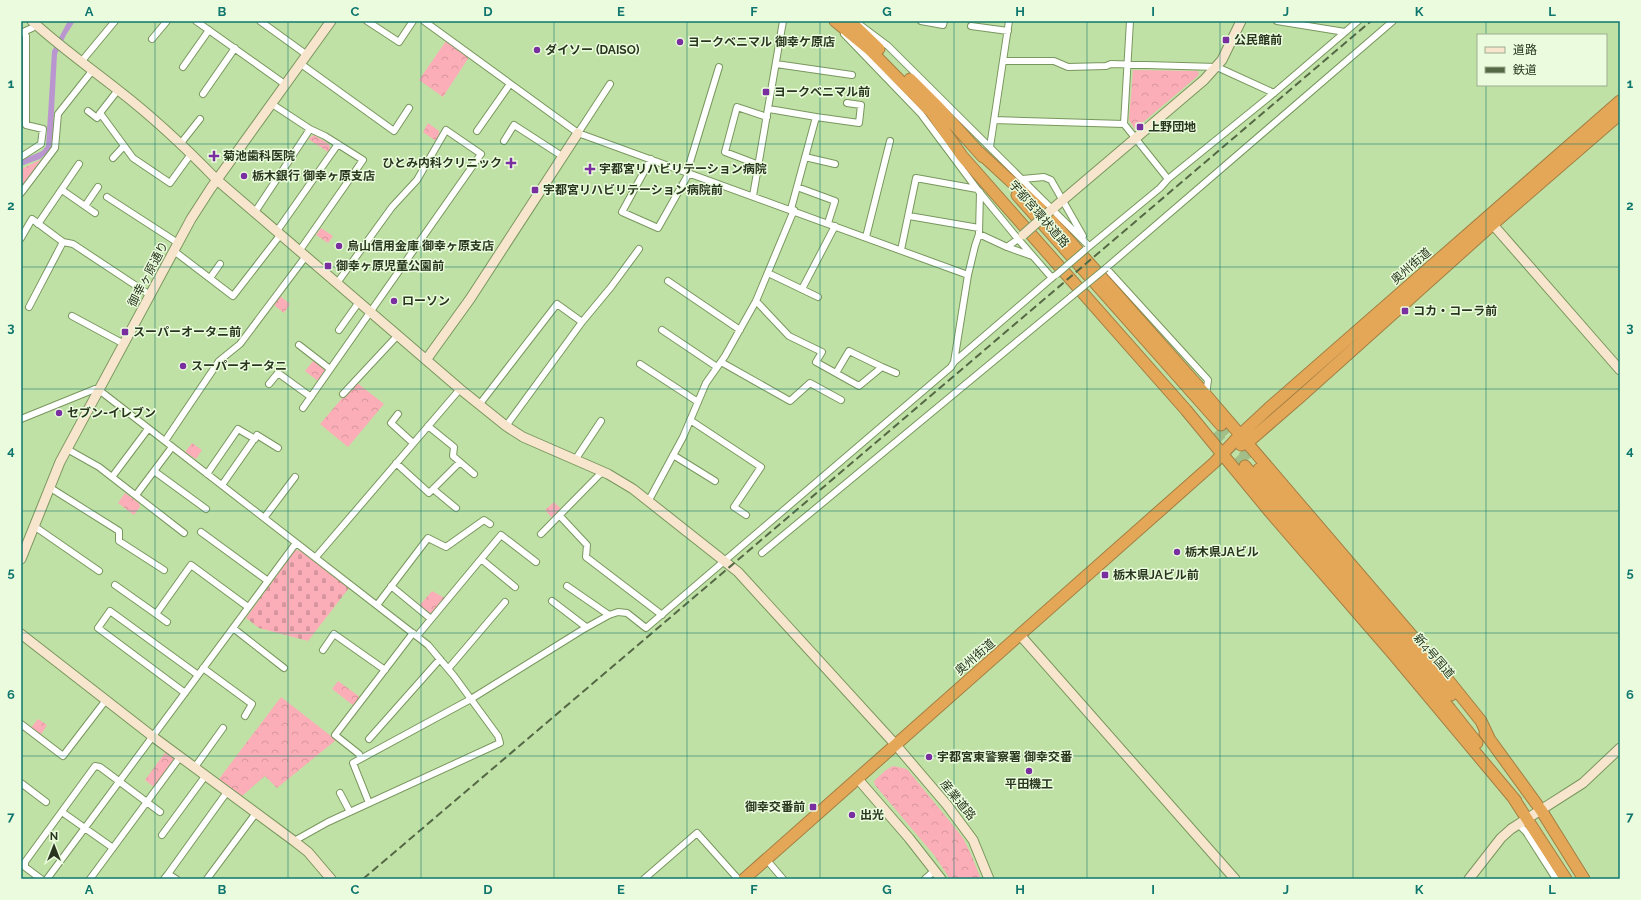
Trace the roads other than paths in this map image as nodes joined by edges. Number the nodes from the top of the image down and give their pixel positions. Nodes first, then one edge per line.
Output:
1 (115, 21) edge
2 (166, 21) edge
3 (196, 21) edge
4 (260, 21) edge
5 (331, 21) edge
6 (367, 21) edge
7 (413, 21) edge
8 (424, 21) edge
9 (783, 21) edge
10 (835, 21) edge
11 (852, 21) edge
12 (921, 21) edge
13 (944, 21) edge
14 (1009, 21) edge
15 (1130, 21) edge
16 (1241, 21) edge
17 (1277, 21) edge
18 (1358, 21) edge
19 (1393, 21) edge
20 (34, 23) edge
21 (972, 26) dead end
22 (209, 30) junction
23 (1008, 31) junction
24 (1345, 32) junction
25 (22, 33) edge
26 (152, 39) dead end
27 (235, 48) junction
28 (307, 55) junction
29 (1003, 61) junction
30 (81, 62) junction
31 (301, 64) junction
32 (776, 64) junction
33 (1128, 65) junction
34 (183, 67) dead end
35 (719, 67) dead end
36 (1217, 67) junction
37 (92, 70) junction
38 (852, 75) dead end
39 (510, 84) junction
40 (610, 84) dead end
41 (286, 85) junction
42 (118, 90) junction
43 (1274, 93) junction
44 (203, 94) dead end
45 (1620, 101) edge
46 (847, 103) dead end
47 (272, 104) junction
48 (409, 108) dead end
49 (769, 109) junction
50 (88, 111) dead end
51 (100, 113) junction
52 (932, 113) junction
53 (1620, 114) edge
54 (767, 117) junction
55 (816, 117) junction
56 (200, 119) dead end
57 (994, 120) junction
58 (23, 124) edge
59 (1124, 124) junction
60 (310, 129) junction
61 (477, 131) dead end
62 (578, 133) junction
63 (1135, 139) junction
64 (504, 141) dead end
65 (890, 141) dead end
66 (181, 143) junction
67 (338, 144) junction
68 (124, 146) junction
69 (990, 147) junction
70 (979, 152) junction
71 (191, 154) junction
72 (562, 156) junction
73 (21, 157) edge
74 (805, 157) junction
75 (113, 158) dead end
76 (651, 159) junction
77 (79, 164) dead end
78 (835, 164) dead end
79 (759, 165) junction
80 (688, 172) junction
81 (1022, 178) junction
82 (1168, 179) junction
83 (217, 180) junction
84 (98, 187) dead end
85 (797, 187) junction
86 (62, 190) junction
87 (979, 190) junction
88 (21, 193) edge
89 (753, 196) junction
90 (108, 197) dead end
91 (1062, 201) junction
92 (85, 206) junction
93 (793, 210) junction
94 (1052, 210) junction
95 (255, 212) junction
96 (95, 213) dead end
97 (909, 216) junction
98 (1489, 221) junction
99 (828, 223) junction
100 (38, 224) junction
101 (835, 226) junction
102 (979, 231) junction
103 (279, 233) junction
104 (866, 237) junction
105 (1020, 237) junction
106 (21, 238) edge
107 (63, 242) junction
108 (176, 247) junction
109 (1007, 247) junction
110 (1087, 248) junction
111 (639, 249) dead end
112 (901, 250) junction
113 (303, 253) junction
114 (1033, 257) junction
115 (220, 264) dead end
116 (1106, 268) junction
117 (768, 273) junction
118 (968, 275) junction
119 (1054, 276) junction
120 (210, 278) junction
121 (668, 281) dead end
122 (337, 283) junction
123 (802, 289) junction
124 (150, 295) junction
125 (818, 297) dead end
126 (756, 301) junction
127 (359, 302) junction
128 (29, 307) dead end
129 (370, 312) junction
130 (72, 316) dead end
131 (582, 322) junction
132 (339, 330) dead end
133 (662, 330) dead end
134 (740, 330) junction
135 (398, 335) junction
136 (124, 344) junction
137 (299, 345) dead end
138 (426, 360) junction
139 (954, 362) junction
140 (640, 364) dead end
141 (719, 364) junction
142 (882, 367) junction
143 (330, 369) junction
144 (1620, 370) edge
145 (836, 373) junction
146 (896, 373) dead end
147 (269, 384) dead end
148 (460, 389) junction
149 (99, 390) junction
150 (343, 394) dead end
151 (1206, 395) junction
152 (311, 397) junction
153 (841, 400) dead end
154 (698, 402) junction
155 (479, 405) junction
156 (303, 408) dead end
157 (398, 414) dead end
158 (21, 419) edge
159 (690, 420) junction
160 (601, 421) dead end
161 (428, 426) junction
162 (506, 426) junction
163 (148, 428) junction
164 (255, 439) junction
165 (1243, 439) junction
166 (165, 441) junction
167 (413, 443) junction
168 (172, 446) junction
169 (278, 448) dead end
170 (67, 449) junction
171 (673, 454) junction
172 (1223, 455) junction
173 (575, 460) junction
174 (460, 462) junction
175 (396, 463) junction
176 (154, 471) junction
177 (602, 472) junction
178 (207, 474) junction
179 (474, 474) dead end
180 (112, 477) junction
181 (295, 477) dead end
182 (715, 481) dead end
183 (222, 485) junction
184 (49, 487) junction
185 (433, 489) junction
186 (136, 495) junction
187 (649, 500) junction
188 (456, 508) dead end
189 (206, 509) dead end
190 (746, 515) dead end
191 (560, 516) junction
192 (264, 518) junction
193 (490, 524) dead end
194 (34, 526) junction
195 (201, 532) dead end
196 (184, 533) dead end
197 (541, 534) dead end
198 (296, 543) junction
199 (762, 553) dead end
200 (316, 557) junction
201 (21, 559) edge
202 (481, 559) junction
203 (724, 560) junction
204 (536, 562) dead end
205 (99, 570) dead end
206 (164, 570) dead end
207 (268, 581) junction
208 (114, 585) dead end
209 (392, 586) junction
210 (568, 586) dead end
211 (515, 587) dead end
212 (552, 601) dead end
213 (505, 602) dead end
214 (377, 605) junction
215 (248, 607) junction
216 (156, 614) junction
217 (609, 615) junction
218 (662, 615) junction
219 (431, 620) junction
220 (167, 622) dead end
221 (233, 628) junction
222 (586, 628) junction
223 (21, 634) edge
224 (415, 635) junction
225 (1020, 635) junction
226 (323, 650) dead end
227 (440, 659) junction
228 (203, 668) junction
229 (284, 668) dead end
230 (448, 669) junction
231 (386, 670) junction
232 (198, 675) junction
233 (185, 693) junction
234 (471, 699) junction
235 (106, 700) junction
236 (245, 716) dead end
237 (21, 724) edge
238 (223, 728) dead end
239 (152, 736) junction
240 (1489, 738) junction
241 (369, 739) dead end
242 (895, 744) junction
243 (1620, 748) edge
244 (180, 757) junction
245 (360, 759) junction
246 (195, 768) junction
247 (206, 775) junction
248 (857, 778) junction
249 (119, 781) junction
250 (21, 783) edge
251 (228, 792) junction
252 (340, 793) dead end
253 (1516, 801) junction
254 (46, 802) dead end
255 (146, 802) junction
256 (369, 803) junction
257 (1541, 810) junction
258 (62, 812) junction
259 (160, 812) dead end
260 (350, 812) junction
261 (256, 813) junction
262 (1523, 821) junction
263 (85, 828) junction
264 (162, 835) dead end
265 (294, 841) junction
266 (112, 848) junction
267 (766, 859) junction
268 (935, 870) junction
269 (166, 876) edge
270 (41, 879) edge
271 (47, 879) edge
272 (90, 879) edge
273 (176, 879) edge
274 (207, 879) edge
275 (331, 879) edge
276 (644, 879) edge
277 (738, 879) edge
278 (744, 879) edge
279 (783, 879) edge
280 (925, 879) edge
281 (941, 879) edge
282 (989, 879) edge
283 (1235, 879) edge
284 (1469, 879) edge
285 (1556, 879) edge
286 (1566, 879) edge
287 (1584, 879) edge

1 - 30 street
2 - 26 street
3 - 22 street
4 - 28 street
5 - 28 street, 御幸ヶ原通り
6 - 7 street
8 - 39 street
9 - 32 street
10 - 52 highway, 宇都宮環状道路
10 - 87 street
11 - 69 street
11 - 70 highway, 宇都宮環状道路
12 - 13 street
14 - 23 street
15 - 33 street
16 - 36 street
17 - 24 street
18 - 24 street
19 - 116 street
20 - 25 street
20 - 30 street, 産業道路
21 - 23 street
22 - 27 street
22 - 34 street
23 - 29 street
24 - 43 street
25 - 58 street
27 - 41 street
27 - 44 street
28 - 31 street, 御幸ヶ原通り
29 - 33 street
29 - 57 street
30 - 37 street, 産業道路
31 - 41 street, 御幸ヶ原通り
31 - 48 street
32 - 38 street
32 - 49 street
33 - 36 street
33 - 59 street
35 - 80 street
36 - 43 street
36 - 63 street
37 - 42 street, 産業道路
37 - 88 street
39 - 61 street
39 - 62 street
40 - 62 street
41 - 47 street, 御幸ヶ原通り
42 - 51 street
42 - 66 street, 産業道路
43 - 82 street
45 - 98 highway, 奥州街道
46 - 55 street
47 - 60 street
47 - 83 street, 御幸ヶ原通り
49 - 54 street
49 - 55 street
50 - 51 street
51 - 68 street
52 - 70 highway, 宇都宮環状道路
52 - 172 highway
53 - 98 highway, 奥州街道
54 - 79 street
54 - 79 street
55 - 74 street
56 - 66 street
57 - 59 street
57 - 69 street
58 - 73 street
59 - 63 street
60 - 67 street
60 - 95 street
62 - 72 street
62 - 76 street
63 - 82 street
63 - 91 street
64 - 72 street
65 - 104 street
66 - 71 street, 産業道路
67 - 103 street
67 - 113 street
68 - 71 street
68 - 75 street
69 - 81 street
70 - 151 highway
71 - 83 street, 産業道路
72 - 138 street
74 - 78 street
74 - 85 street
76 - 80 street
76 - 80 street
77 - 86 street
79 - 89 street
80 - 89 street
81 - 91 street
81 - 94 street
82 - 110 street
83 - 95 street, 産業道路
83 - 108 street, 御幸ヶ原通り
84 - 92 street
85 - 93 street
85 - 99 street
86 - 92 street
86 - 100 street
87 - 97 street
87 - 102 street
87 - 105 street
89 - 93 street
90 - 108 street
91 - 94 street
91 - 110 street
92 - 96 street
93 - 99 street
93 - 117 street
94 - 105 street, bridge
94 - 110 street
95 - 103 street, 産業道路
97 - 102 street
97 - 112 street
98 - 144 street
98 - 165 highway, 奥州街道
99 - 101 street
100 - 106 street
100 - 107 street
101 - 104 street
101 - 123 street
102 - 109 street
102 - 118 street
103 - 113 street, 産業道路
103 - 120 street
104 - 112 street
105 - 109 street
105 - 114 street
107 - 124 street
107 - 128 street
108 - 120 street
108 - 124 street, 御幸ヶ原通り
109 - 114 street
110 - 119 street, bridge
111 - 131 street
112 - 118 street
113 - 122 street, 産業道路
113 - 166 street
114 - 119 street
115 - 120 street
116 - 151 street
116 - 199 street, bridge
117 - 123 street
117 - 126 street
118 - 139 street
119 - 139 street
121 - 134 street
122 - 127 street, 産業道路
122 - 129 street
123 - 125 street
124 - 136 street, 御幸ヶ原通り
126 - 134 street
126 - 145 street
127 - 129 street, 産業道路
127 - 132 street
129 - 135 street, 産業道路
129 - 143 street
130 - 136 street
131 - 155 street
131 - 162 street
133 - 141 street
134 - 141 street
135 - 138 street, 産業道路
135 - 150 street
136 - 149 street, 御幸ヶ原通り
137 - 143 street
138 - 148 street, 産業道路
139 - 203 street
140 - 154 street
141 - 153 street
141 - 154 street
142 - 145 street
142 - 145 street
142 - 146 street
143 - 152 street
147 - 152 street
148 - 155 street, 産業道路
148 - 161 street
149 - 158 street
149 - 163 street
149 - 170 street, 御幸ヶ原通り
151 - 165 highway
152 - 156 street
154 - 159 street
155 - 162 street, 産業道路
157 - 167 street
159 - 171 street
159 - 190 street
160 - 173 street
161 - 167 street
161 - 174 street
162 - 173 street, 産業道路
163 - 166 street
163 - 180 street
164 - 169 street
164 - 178 street
164 - 183 street
165 - 172 highway, 奥州街道
165 - 240 highway
166 - 168 street
167 - 175 street
168 - 176 street
168 - 178 street
170 - 180 street
170 - 184 street, 御幸ヶ原通り
171 - 182 street
171 - 187 street
172 - 225 highway, 奥州街道
172 - 253 highway
173 - 177 street, 産業道路
174 - 179 street
174 - 185 street
175 - 185 street
175 - 200 street
176 - 186 street
176 - 189 street
177 - 187 street, 産業道路
177 - 191 street
178 - 183 street
180 - 186 street
181 - 192 street
183 - 192 street
184 - 194 street, 御幸ヶ原通り
184 - 206 street
185 - 188 street
186 - 196 street
187 - 203 street, 産業道路
191 - 197 street
191 - 218 street
192 - 198 street
193 - 209 street
194 - 201 street, 御幸ヶ原通り
194 - 205 street
195 - 207 street
198 - 200 street
198 - 207 street
200 - 214 street
202 - 204 street
202 - 211 street
202 - 219 street
203 - 218 street
203 - 242 street, 産業道路
207 - 215 street
208 - 216 street
209 - 214 street
209 - 219 street
210 - 217 street
212 - 222 street
213 - 230 street
214 - 224 street
215 - 216 street
215 - 221 street
216 - 220 street
217 - 218 street
217 - 222 street
219 - 224 street
221 - 228 street
221 - 229 street
222 - 234 street
223 - 235 street
224 - 227 street
224 - 231 street
225 - 242 highway, 奥州街道
225 - 283 street
226 - 231 street
227 - 230 street
227 - 241 street
228 - 232 street
228 - 236 street
230 - 234 street
231 - 245 street
232 - 233 street
232 - 233 street
233 - 239 street
234 - 245 street
234 - 256 street
235 - 237 street
235 - 239 street
238 - 246 street
239 - 244 street
239 - 249 street
240 - 253 highway, 新4号国道
240 - 257 highway, 新4号国道
242 - 248 highway, 奥州街道
242 - 282 street, 産業道路
243 - 257 street
244 - 246 street
244 - 255 street
245 - 256 street
246 - 247 street
247 - 251 street
247 - 264 street
248 - 267 highway, 奥州街道
248 - 268 street
249 - 255 street
249 - 258 street
249 - 263 street
250 - 254 street
251 - 261 street
251 - 269 street
252 - 260 street
253 - 262 highway, 新4号国道
255 - 259 street
255 - 266 street
256 - 260 street
257 - 262 street
257 - 287 highway, 新4号国道
258 - 263 street
258 - 270 street
260 - 265 street
261 - 265 street
261 - 274 street
262 - 284 street
262 - 285 street
262 - 286 highway, 新4号国道
263 - 266 street
263 - 271 street
265 - 275 street
266 - 272 street
267 - 278 highway, 奥州街道
267 - 279 street
268 - 280 street
268 - 281 street
269 - 273 street
276 - 277 street

